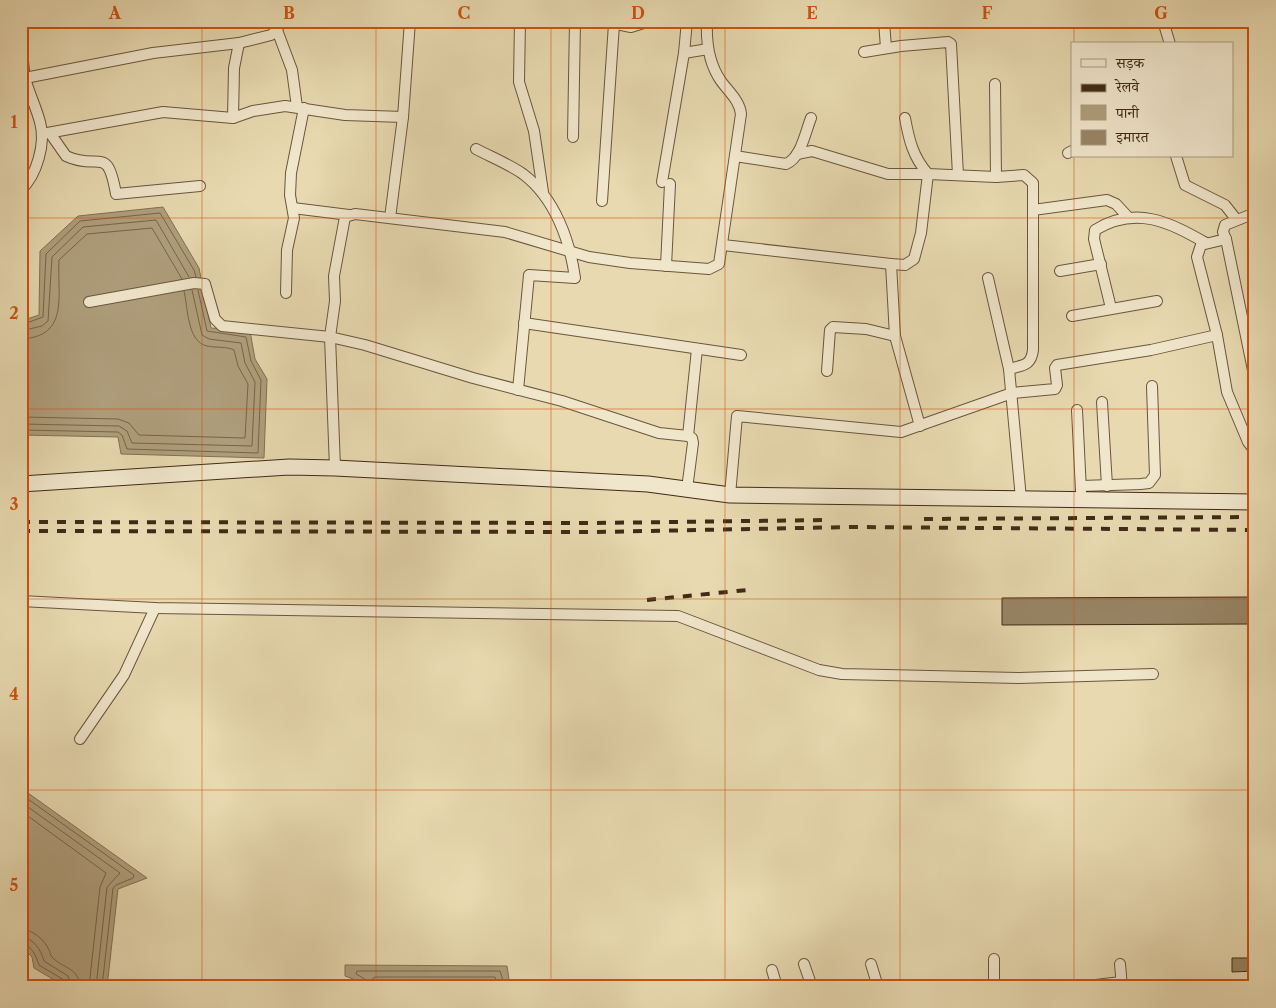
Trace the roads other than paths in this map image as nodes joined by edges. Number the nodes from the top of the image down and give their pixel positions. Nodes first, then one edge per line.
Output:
1 (410, 21) edge
2 (482, 21) edge
3 (520, 21) edge
4 (575, 21) edge
5 (602, 21) edge
6 (650, 21) edge
7 (687, 21) edge
8 (707, 21) edge
9 (884, 21) edge
10 (1163, 21) edge
11 (470, 23) dead end
12 (614, 24) junction
13 (278, 25) edge
14 (1169, 42) edge
15 (239, 43) junction
16 (21, 44) edge
17 (886, 48) junction
18 (708, 49) junction
19 (864, 52) dead end
20 (684, 53) junction
21 (25, 78) junction
22 (995, 84) dead end
23 (301, 108) junction
24 (402, 117) junction
25 (233, 118) junction
26 (811, 118) dead end
27 (904, 118) dead end
28 (46, 134) junction
29 (573, 137) dead end
30 (476, 149) dead end
31 (797, 154) junction
32 (735, 156) junction
33 (1177, 158) edge
34 (928, 174) junction
35 (958, 175) junction
36 (996, 177) junction
37 (200, 186) dead end
38 (21, 190) edge
39 (543, 192) junction
40 (602, 201) dead end
41 (293, 208) junction
42 (1033, 210) junction
43 (1255, 213) edge
44 (349, 215) junction
45 (1128, 217) junction
46 (390, 218) junction
47 (1236, 219) junction
48 (1226, 239) junction
49 (1206, 243) junction
50 (723, 245) junction
51 (572, 252) junction
52 (891, 264) junction
53 (1102, 264) junction
54 (666, 266) junction
55 (1060, 271) dead end
56 (988, 278) dead end
57 (286, 293) dead end
58 (1157, 301) dead end
59 (89, 302) dead end
60 (1111, 308) junction
61 (1072, 316) dead end
62 (1249, 319) edge
63 (524, 323) junction
64 (1217, 335) junction
65 (895, 336) junction
66 (330, 337) junction
67 (697, 349) junction
68 (741, 355) dead end
69 (1009, 369) junction
70 (826, 371) dead end
71 (1254, 376) edge
72 (1152, 386) dead end
73 (518, 390) junction
74 (1012, 392) junction
75 (1102, 402) dead end
76 (1077, 410) dead end
77 (920, 426) junction
78 (688, 436) junction
79 (1255, 451) edge
80 (335, 468) junction
81 (21, 484) edge
82 (1107, 486) junction
83 (687, 489) junction
84 (1081, 493) junction
85 (730, 495) junction
86 (1021, 499) junction
87 (1255, 502) edge
88 (21, 601) edge
89 (155, 608) junction
90 (1153, 674) dead end
91 (80, 738) dead end
92 (994, 959) dead end
93 (804, 964) dead end
94 (871, 964) dead end
95 (1120, 964) dead end
96 (772, 970) dead end
97 (1122, 985) edge
98 (1083, 986) edge
99 (777, 987) edge
100 (812, 987) edge
101 (878, 987) edge
102 (994, 987) edge

1 - 24 street
2 - 11 street
3 - 39 street
4 - 29 street
5 - 12 street
6 - 12 street
7 - 20 street
8 - 18 street
9 - 17 street
10 - 14 street
12 - 40 street
13 - 15 street
13 - 23 street
15 - 21 street
15 - 25 street
16 - 21 street
17 - 19 street
17 - 35 street
18 - 20 street
18 - 32 street
20 - 54 street
21 - 28 street
22 - 36 street
23 - 24 street
23 - 25 street
23 - 41 street
24 - 46 street
25 - 28 street
26 - 31 street
27 - 34 street
28 - 37 street
28 - 38 street
30 - 39 street
31 - 32 street
31 - 34 street
32 - 50 street
33 - 47 street
34 - 35 street
34 - 52 street
35 - 36 street
36 - 42 street
39 - 51 street
41 - 44 street
41 - 57 street
42 - 45 street
42 - 69 street
43 - 47 street
44 - 46 street
44 - 66 street
45 - 49 street
45 - 53 street
46 - 51 street
47 - 48 street
48 - 49 street
48 - 62 street
49 - 64 street
50 - 52 street
50 - 54 street
51 - 54 street
51 - 63 street
52 - 65 street
53 - 55 street
53 - 60 street
56 - 69 street
58 - 60 street
59 - 66 street
60 - 61 street
62 - 71 street
63 - 67 street
63 - 73 street
64 - 74 street
64 - 79 street
65 - 70 street
65 - 77 street
66 - 73 street
66 - 80 street
67 - 68 street
67 - 78 street
69 - 74 street
72 - 82 street
73 - 78 street
74 - 77 street
74 - 86 street
75 - 82 street
76 - 84 street
77 - 85 street
78 - 83 street
80 - 81 street
80 - 83 street
82 - 84 street
83 - 85 street
84 - 86 street
84 - 87 street
85 - 86 street
88 - 89 street
89 - 90 street
89 - 91 street
92 - 102 street
93 - 100 street
94 - 101 street
95 - 97 street
96 - 99 street
97 - 98 street

